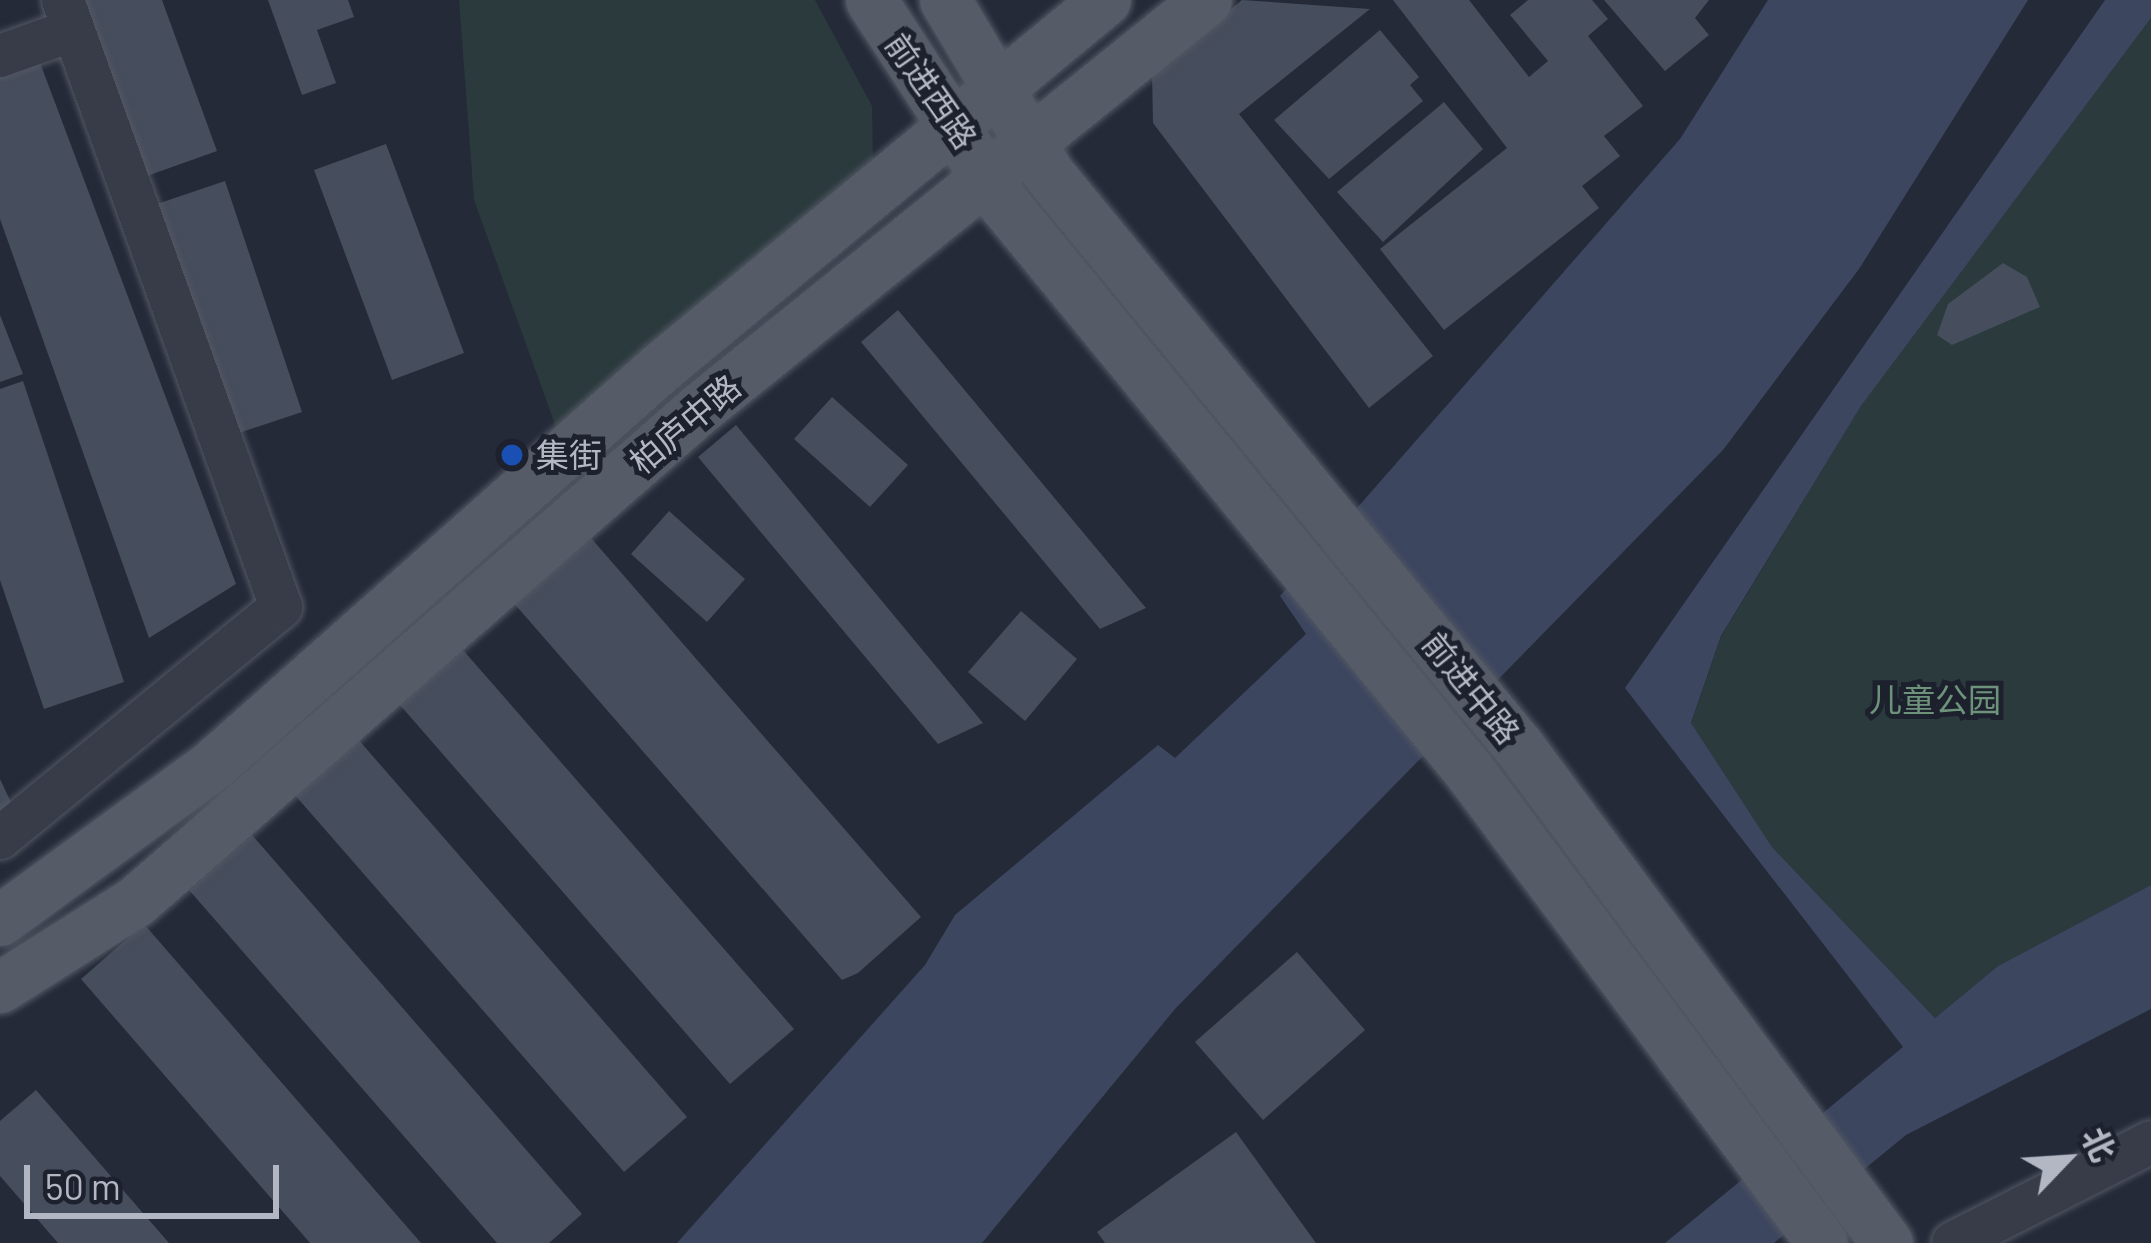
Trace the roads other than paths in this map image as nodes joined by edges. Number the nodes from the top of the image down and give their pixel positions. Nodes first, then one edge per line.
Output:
1 (871, 0) edge
2 (945, 0) edge
3 (1106, 0) edge
4 (1206, 0) edge
5 (68, 15) edge
6 (0, 56) edge
7 (998, 91) junction
8 (958, 126) junction
9 (1034, 149) junction
10 (992, 182) junction
11 (0, 838) edge
12 (0, 920) edge
13 (0, 987) edge
14 (2151, 1142) edge
15 (1878, 1227) edge
16 (1822, 1243) edge
17 (1953, 1243) edge

1 - 8 main road, 前进西路
2 - 7 main road, 前进西路
3 - 7 main road, 柏庐中路
4 - 9 main road, 柏庐中路
5 - 6 street
5 - 11 street
7 - 8 main road, 柏庐中路
7 - 9 main road, 前进西路
8 - 10 main road, 前进西路
8 - 12 main road, 柏庐中路
9 - 10 main road, 柏庐中路
9 - 15 main road, 前进中路
10 - 13 main road, 柏庐中路
10 - 16 main road, 前进中路
14 - 17 street

